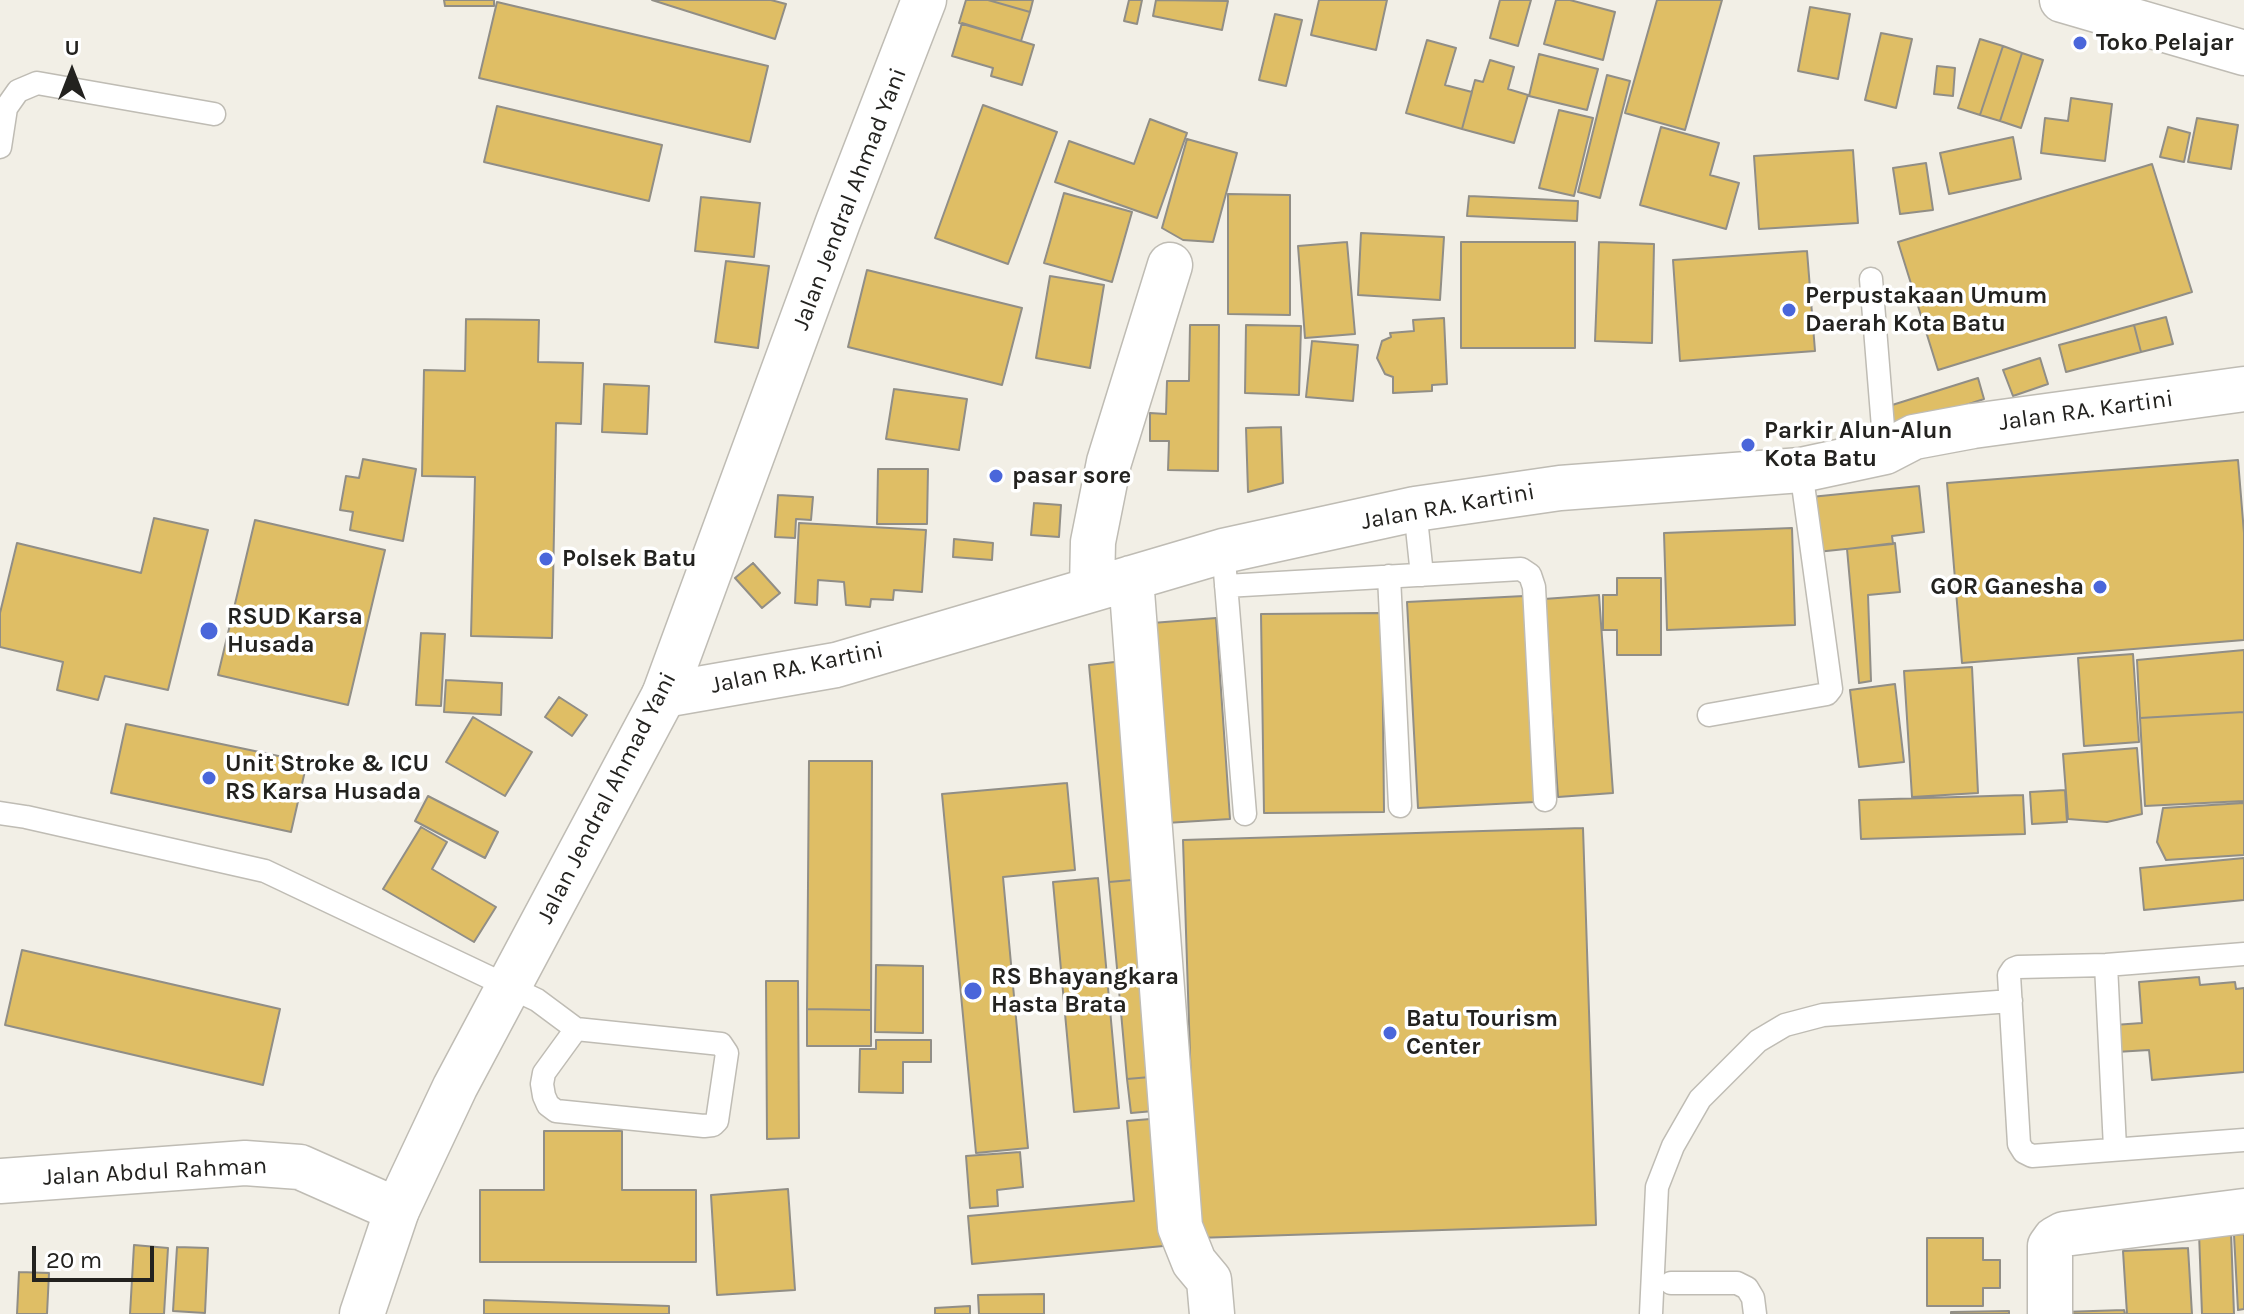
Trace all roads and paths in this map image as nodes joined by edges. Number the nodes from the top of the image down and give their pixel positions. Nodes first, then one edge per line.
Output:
1 (924, 0) edge
2 (2062, 0) edge
3 (2122, 8) edge
4 (2244, 53) edge
5 (214, 114) dead end
6 (0, 147) edge
7 (1170, 265) dead end
8 (1871, 279) dead end
9 (2244, 389) edge
10 (1885, 452) junction
11 (1801, 470) junction
12 (1415, 509) junction
13 (1224, 569) junction
14 (1422, 575) junction
15 (1389, 576) junction
16 (1112, 583) junction
17 (664, 695) junction
18 (1709, 715) dead end
19 (1545, 800) dead end
20 (1400, 806) dead end
21 (0, 813) edge
22 (1245, 814) dead end
23 (2244, 954) edge
24 (2106, 965) junction
25 (509, 987) junction
26 (2011, 1001) junction
27 (576, 1029) junction
28 (2244, 1140) edge
29 (2115, 1148) junction
30 (0, 1181) edge
31 (397, 1210) junction
32 (2244, 1211) edge
33 (1671, 1283) dead end
34 (362, 1314) edge
35 (1212, 1314) edge
36 (1651, 1314) edge
37 (1755, 1314) edge
38 (2050, 1314) edge

1 - 17 street, Jalan Jendral Ahmad Yani
2 - 3 street
3 - 4 street
5 - 6 lane
7 - 16 street
8 - 10 lane
9 - 10 street, Jalan RA. Kartini
10 - 11 street, Jalan RA. Kartini
11 - 12 street, Jalan RA. Kartini
11 - 18 lane
12 - 13 street, Jalan RA. Kartini
12 - 14 lane
13 - 15 lane
13 - 16 street, Jalan RA. Kartini
13 - 22 lane
14 - 15 lane
14 - 19 lane
15 - 20 lane
16 - 17 street, Jalan RA. Kartini
16 - 35 street
17 - 25 street, Jalan Jendral Ahmad Yani
21 - 25 lane
23 - 24 lane
24 - 26 lane
24 - 29 lane
25 - 27 lane
25 - 31 street, Jalan Jendral Ahmad Yani
26 - 29 lane
26 - 36 lane
27 - 27 lane
28 - 29 lane
30 - 31 street, Jalan Abdul Rahman
31 - 34 street, Jalan Jendral Ahmad Yani
32 - 38 street
33 - 37 lane

